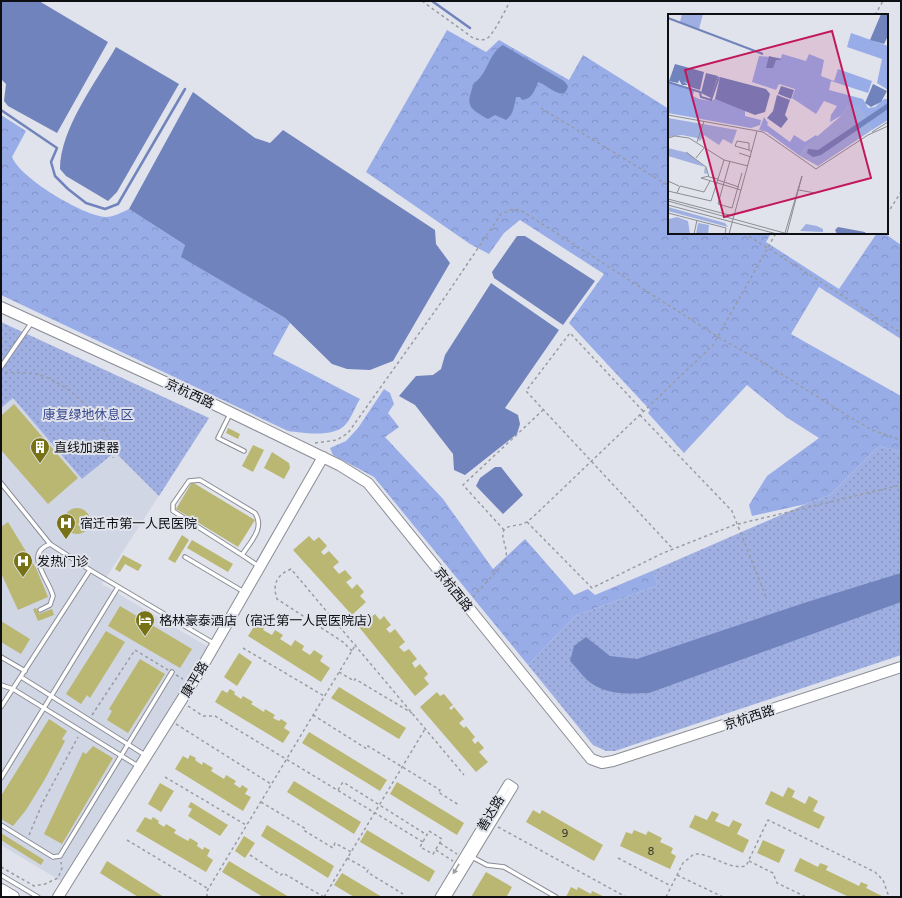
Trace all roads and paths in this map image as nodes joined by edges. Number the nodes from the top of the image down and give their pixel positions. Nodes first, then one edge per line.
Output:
1 (422, 1) edge
2 (510, 1) edge
3 (883, 1) edge
4 (876, 14) edge
5 (541, 108) dead end
6 (668, 185) edge
7 (901, 192) edge
8 (888, 212) edge
9 (746, 234) edge
10 (775, 234) edge
11 (768, 248) junction
12 (1, 307) edge
13 (33, 322) junction
14 (901, 333) edge
15 (718, 337) junction
16 (1, 368) edge
17 (1, 372) edge
18 (543, 410) junction
19 (643, 411) junction
20 (230, 413) junction
21 (640, 415) junction
22 (901, 440) edge
23 (299, 446) junction
24 (244, 451) dead end
25 (323, 457) junction
26 (113, 458) dead end
27 (590, 462) junction
28 (1, 483) edge
29 (901, 485) edge
30 (527, 522) junction
31 (737, 525) junction
32 (504, 530) junction
33 (50, 544) junction
34 (673, 549) junction
35 (242, 555) junction
36 (185, 557) dead end
37 (261, 567) junction
38 (90, 570) junction
39 (118, 587) junction
40 (246, 593) junction
41 (766, 597) dead end
42 (466, 604) junction
43 (40, 610) dead end
44 (215, 644) junction
45 (356, 644) junction
46 (243, 648) dead end
47 (352, 650) junction
48 (1, 657) edge
49 (901, 667) edge
50 (25, 671) junction
51 (172, 672) dead end
52 (339, 672) junction
53 (21, 678) junction
54 (1, 685) edge
55 (13, 689) junction
56 (51, 696) junction
57 (324, 696) junction
58 (181, 702) junction
59 (1, 708) edge
60 (44, 708) junction
61 (414, 714) junction
62 (313, 715) junction
63 (170, 720) junction
64 (425, 728) junction
65 (128, 744) junction
66 (121, 755) junction
67 (147, 756) junction
68 (286, 759) junction
69 (141, 767) junction
70 (402, 767) junction
71 (464, 775) dead end
72 (165, 777) dead end
73 (1, 778) edge
74 (271, 784) junction
75 (338, 790) junction
76 (260, 802) junction
77 (379, 805) junction
78 (459, 805) dead end
79 (375, 812) junction
80 (491, 824) junction
81 (1, 825) edge
82 (246, 825) junction
83 (427, 835) junction
84 (127, 840) dead end
85 (422, 842) junction
86 (440, 843) junction
87 (436, 850) junction
88 (351, 852) junction
89 (250, 855) dead end
90 (60, 856) junction
91 (467, 856) junction
92 (348, 858) junction
93 (618, 858) dead end
94 (750, 861) junction
95 (459, 864) junction
96 (1, 867) edge
97 (1, 875) edge
98 (677, 875) junction
99 (671, 886) junction
100 (208, 889) junction
101 (1, 890) edge
102 (403, 894) dead end
103 (13, 897) edge
104 (38, 897) edge
105 (58, 897) edge
106 (207, 897) edge
107 (324, 897) edge
108 (439, 897) edge
109 (447, 897) edge
110 (556, 897) edge
111 (626, 897) edge
112 (666, 897) edge
113 (722, 897) edge
114 (806, 897) edge
115 (889, 897) edge

1 - 2 path
3 - 4 path
5 - 6 path
7 - 8 path
9 - 11 path
10 - 11 path
11 - 14 path
11 - 15 path
12 - 13 street, 京杭西路
13 - 16 lane
13 - 20 street, 京杭西路
15 - 19 path
15 - 22 path
15 - 23 path
17 - 26 path
18 - 19 path
18 - 27 path
18 - 32 path
19 - 21 path
20 - 23 street, 京杭西路
20 - 24 lane
21 - 27 path
21 - 31 path
23 - 25 street, 京杭西路
25 - 37 street, 康平路
25 - 42 street, 京杭西路
27 - 30 path
27 - 34 path
28 - 33 lane
29 - 31 path
30 - 32 path
30 - 34 path
31 - 34 path
31 - 41 path
32 - 42 path
33 - 38 lane
33 - 43 lane
35 - 35 lane
35 - 37 lane
36 - 40 lane
37 - 40 street, 康平路
38 - 39 lane
38 - 50 lane
39 - 44 lane
39 - 56 lane
40 - 44 street, 康平路
42 - 49 street, 京杭西路
44 - 58 street, 康平路
45 - 47 path
45 - 47 path
45 - 61 path
46 - 57 path
47 - 52 path
48 - 50 lane
50 - 53 lane
51 - 65 lane
52 - 57 path
52 - 61 path
53 - 55 lane
53 - 56 lane
54 - 55 lane
55 - 59 lane
55 - 60 lane
56 - 60 lane
56 - 65 lane
57 - 62 path
58 - 63 street, 康平路
58 - 68 path
60 - 66 lane
60 - 73 lane
61 - 64 path
62 - 68 path
62 - 70 path
63 - 67 street, 康平路
63 - 74 path
64 - 70 path
64 - 71 path
65 - 66 lane
65 - 67 lane
66 - 69 lane
66 - 90 lane
67 - 69 street, 康平路
68 - 74 path
68 - 75 path
69 - 105 street, 康平路
70 - 77 path
70 - 78 path
72 - 82 path
74 - 76 path
75 - 77 path
75 - 79 path
76 - 82 path
76 - 88 path
77 - 79 path
77 - 83 path
79 - 85 path
79 - 88 path
80 - 91 street, 善达路
80 - 91 street, 善达路
80 - 111 path
81 - 90 lane
82 - 100 path
83 - 85 path
83 - 86 path
84 - 100 path
85 - 87 path
86 - 87 path
86 - 91 path
87 - 95 path
88 - 92 path
89 - 107 path
90 - 96 path
91 - 95 street, 善达路
91 - 109 street, 善达路
91 - 110 lane
92 - 102 path
92 - 107 path
93 - 99 path
94 - 98 path
94 - 114 path
94 - 115 path
95 -> 108 street, 善达路
97 - 104 lane
98 - 99 path
98 - 113 path
99 - 112 path
100 - 106 path
101 - 103 main road

